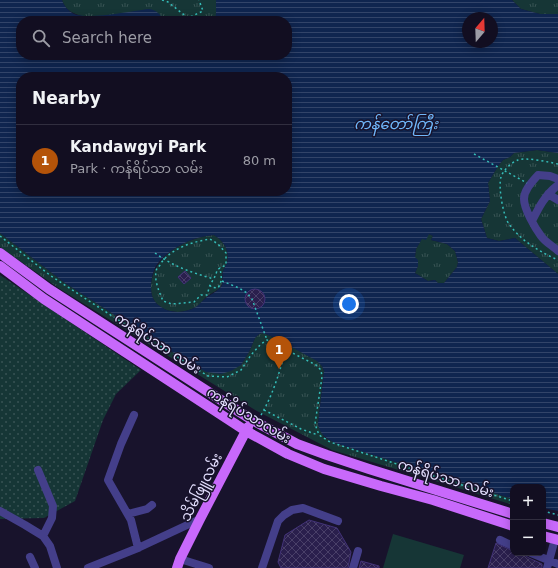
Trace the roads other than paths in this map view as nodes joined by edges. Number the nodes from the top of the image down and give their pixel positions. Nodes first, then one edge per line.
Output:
1 (558, 179) edge
2 (558, 185) edge
3 (548, 194) junction
4 (558, 200) edge
5 (532, 221) junction
6 (558, 250) edge
7 (0, 253) edge
8 (0, 266) edge
9 (134, 415) dead end
10 (252, 420) junction
11 (246, 431) junction
12 (38, 470) dead end
13 (152, 505) dead end
14 (0, 511) edge
15 (510, 513) edge
16 (128, 514) junction
17 (200, 519) junction
18 (338, 521) dead end
19 (546, 523) edge
20 (510, 525) edge
21 (558, 527) edge
22 (43, 536) junction
23 (546, 537) edge
24 (500, 540) dead end
25 (556, 540) edge
26 (510, 545) edge
27 (138, 548) junction
28 (358, 551) dead end
29 (536, 556) edge
30 (30, 557) dead end
31 (179, 564) edge
32 (548, 564) edge
33 (558, 564) edge
34 (36, 568) edge
35 (57, 568) edge
36 (88, 568) edge
37 (209, 568) edge
38 (263, 568) edge
39 (353, 568) edge

1 - 5 street
2 - 3 street
3 - 4 street
3 - 5 street
5 - 6 street
7 - 10 main road, ကန်ရိပ်သာ လမ်း
8 - 11 main road, ကန်ရိပ်သာလမ်း
9 - 16 street
10 - 11 main road, သိမ်ဖြူလမ်း
10 - 15 main road, ကန်ရိပ်သာ လမ်း
11 - 17 main road, သိမ်ဖြူလမ်း
11 - 20 main road, ကန်ရိပ်သာလမ်း
12 - 22 street
13 - 16 street
14 - 22 street
16 - 27 street
17 - 27 street
17 - 31 main road, သိမ်ဖြူလမ်း
18 - 38 street
19 - 21 main road
22 - 35 street
23 - 25 main road
24 - 26 street
25 - 32 street
27 - 36 street
28 - 39 street
29 - 32 street
30 - 34 street
31 - 37 street
32 - 33 street

